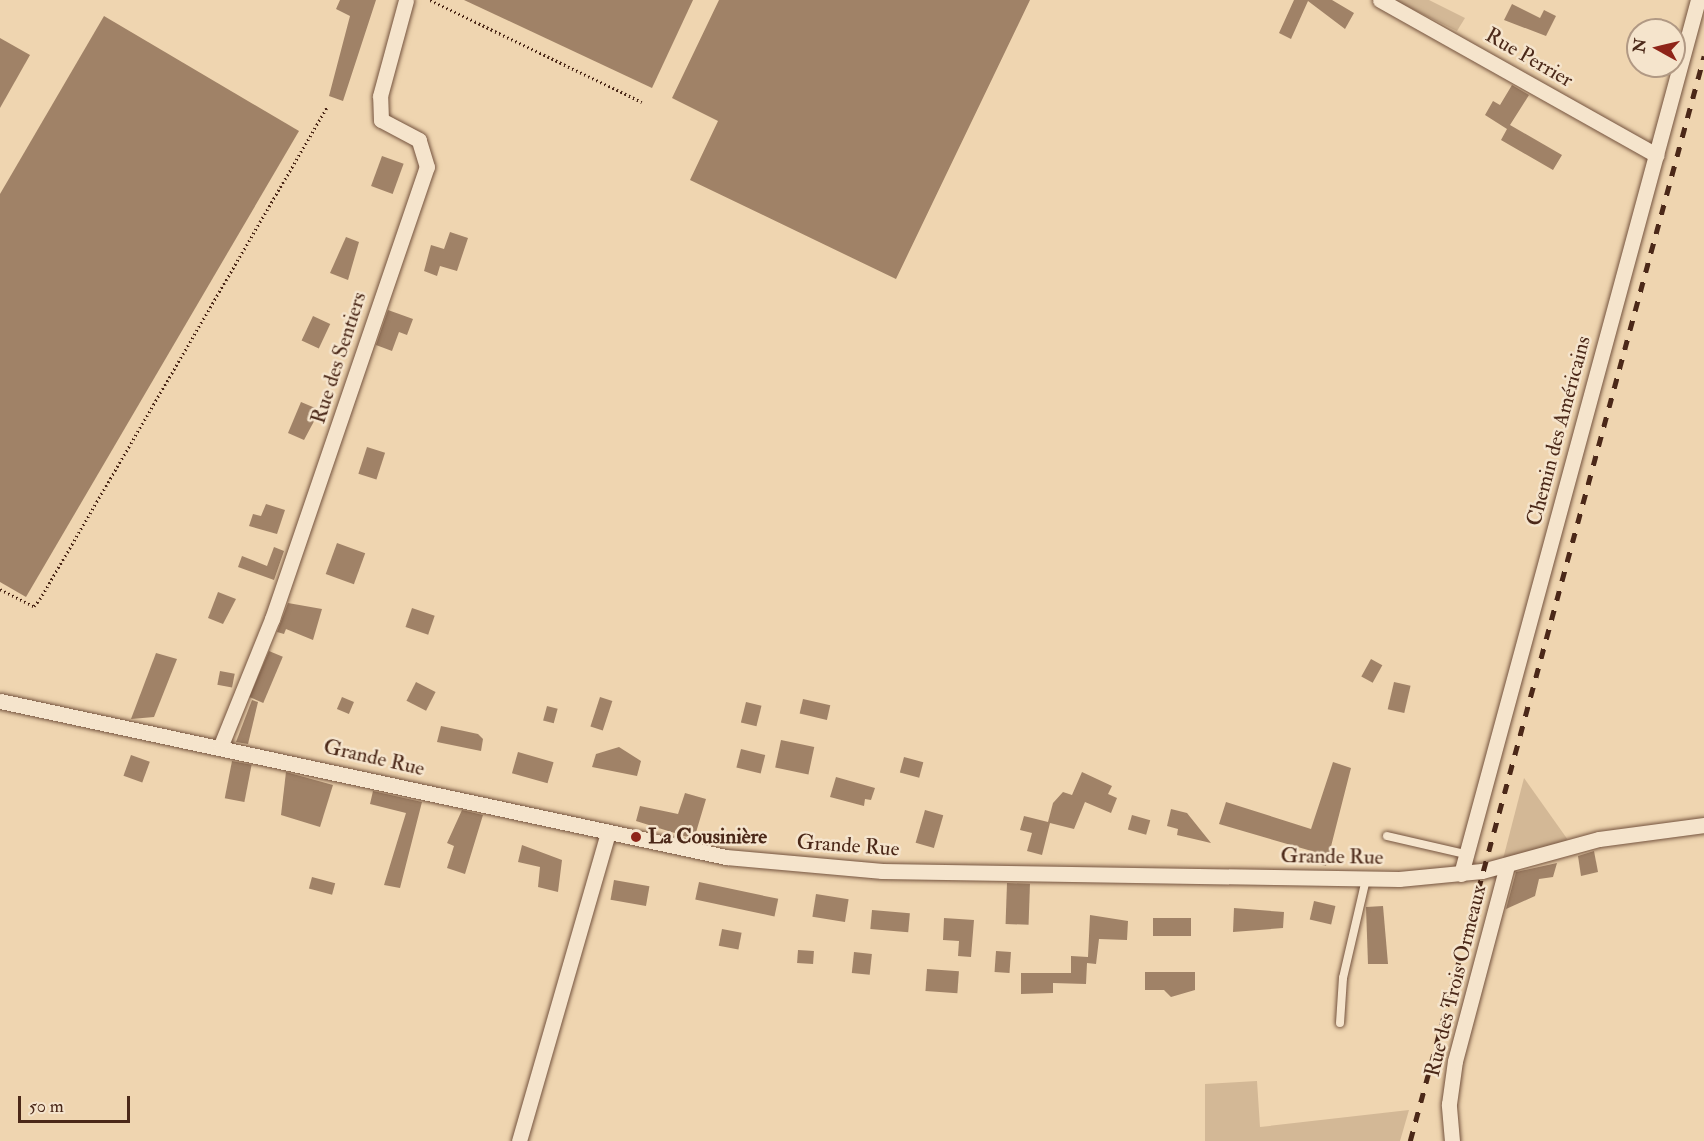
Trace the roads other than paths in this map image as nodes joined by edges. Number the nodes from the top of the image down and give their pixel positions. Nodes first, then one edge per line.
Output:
1 (406, 0) edge
2 (1380, 0) edge
3 (1698, 0) edge
4 (1656, 155) junction
5 (0, 701) edge
6 (221, 745) junction
7 (1704, 825) edge
8 (608, 833) junction
9 (1387, 836) dead end
10 (1465, 854) junction
11 (1507, 866) junction
12 (1461, 874) junction
13 (1366, 879) junction
14 (1340, 1023) dead end
15 (519, 1141) edge
16 (1452, 1141) edge

1 - 6 street, Rue des Sentiers
2 - 4 street, Rue Perrier
3 - 4 street, Chemin des Américains
4 - 10 street, Chemin des Américains
5 - 6 street, Grande Rue
6 - 8 street, Grande Rue
7 - 11 street, Grande Rue
8 - 13 street, Grande Rue
8 - 15 street
9 - 10 lane
10 - 12 street, Chemin des Américains
11 - 12 street, Grande Rue
11 - 16 street, Rue des Trois Ormeaux
12 - 13 street, Grande Rue
13 - 14 lane

